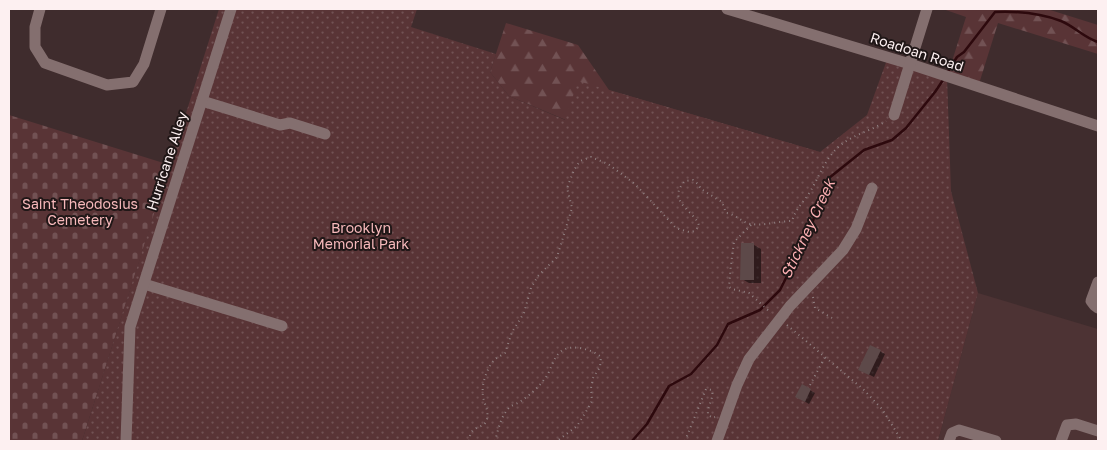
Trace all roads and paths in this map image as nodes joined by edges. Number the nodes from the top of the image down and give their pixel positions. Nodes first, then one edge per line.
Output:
1 (40, 9) edge
2 (162, 9) edge
3 (231, 9) edge
4 (731, 9) edge
5 (927, 9) edge
6 (910, 64) junction
7 (202, 101) junction
8 (894, 115) joint
9 (1098, 126) edge
10 (325, 134) dead end
11 (872, 188) dead end
12 (752, 224) junction
13 (1098, 282) edge
14 (144, 284) junction
15 (810, 284) junction
16 (1098, 308) edge
17 (775, 316) junction
18 (832, 318) dead end
19 (282, 326) dead end
20 (825, 357) junction
21 (810, 385) dead end
22 (717, 415) dead end
23 (1098, 431) edge
24 (126, 441) edge
25 (469, 441) edge
26 (495, 441) edge
27 (557, 441) edge
28 (685, 441) edge
29 (717, 441) edge
30 (902, 441) edge
31 (949, 441) edge
32 (996, 441) edge
33 (1061, 441) edge

1 - 2 street
3 - 7 street, Hurricane Alley
4 - 6 street, Roadoan Road
5 - 6 street
6 - 8 street
6 - 9 street, Roadoan Road
7 - 10 street
7 - 14 street, Hurricane Alley
8 - 12 path
11 - 15 street
12 - 17 path
12 - 25 path
13 - 16 street
14 - 19 street
14 - 24 street, Hurricane Alley
15 - 17 street
15 - 18 path
17 - 20 path
17 - 29 street
20 - 21 path
20 - 30 path
22 - 28 path
23 - 33 street
26 - 27 path
31 - 32 street

